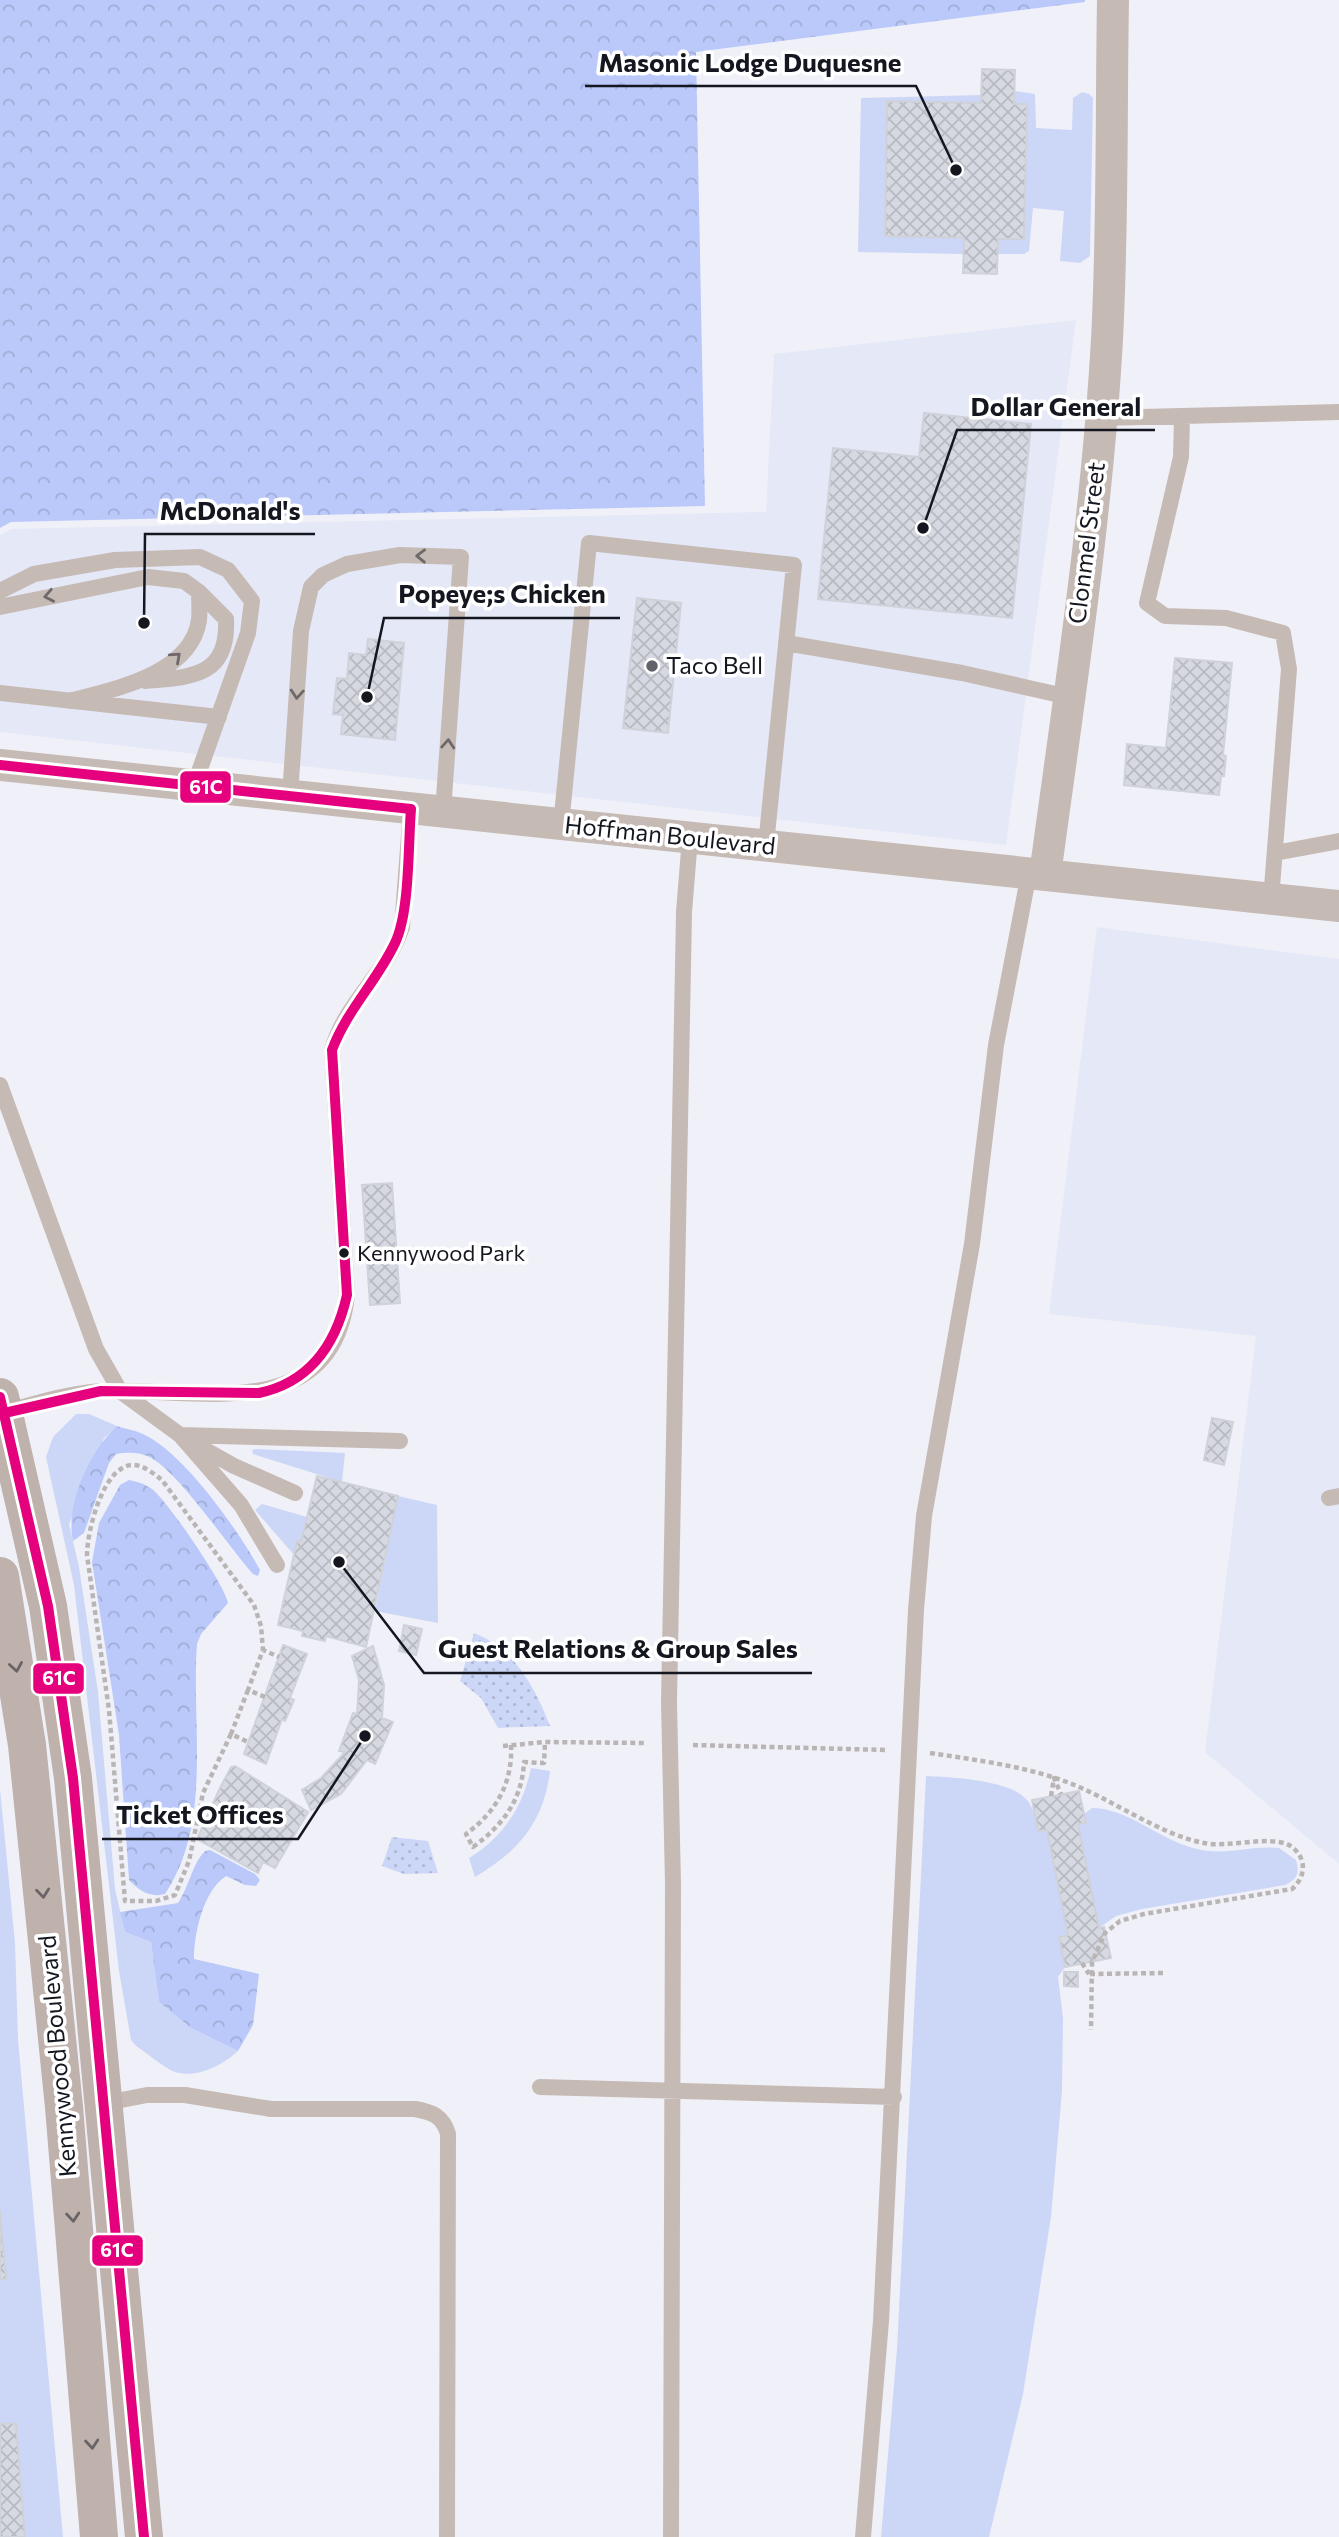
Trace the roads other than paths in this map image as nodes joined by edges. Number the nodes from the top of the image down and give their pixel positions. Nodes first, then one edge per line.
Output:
1 (1113, 0) edge
2 (1339, 412) edge
3 (1182, 417) junction
4 (1101, 418) junction
5 (0, 591) edge
6 (199, 593) junction
7 (0, 607) edge
8 (786, 643) junction
9 (143, 681) junction
10 (0, 693) edge
11 (1069, 697) junction
12 (70, 701) junction
13 (219, 717) junction
14 (0, 765) edge
15 (194, 786) junction
16 (290, 796) junction
17 (411, 809) junction
18 (443, 812) junction
19 (561, 825) junction
20 (690, 838) junction
21 (1339, 841) edge
22 (766, 845) junction
23 (1275, 853) junction
24 (1037, 874) junction
25 (1271, 900) junction
26 (1339, 906) edge
27 (0, 1085) edge
28 (120, 1391) junction
29 (2, 1408) edge
30 (180, 1435) junction
31 (400, 1441) dead end
32 (295, 1493) dead end
33 (277, 1565) dead end
34 (0, 1576) edge
35 (540, 2087) dead end
36 (673, 2091) junction
37 (894, 2097) junction
38 (84, 2106) junction
39 (99, 2537) edge
40 (144, 2537) edge
41 (447, 2537) edge
42 (671, 2537) edge
43 (863, 2537) edge

1 - 4 street, Clonmel Street
2 - 3 lane
3 - 4 lane
3 - 23 lane
4 - 11 street, Clonmel Street
5 - 13 lane
6 -> 7 lane
9 -> 6 lane
6 - 9 lane
8 - 11 lane
8 - 19 lane
8 - 22 lane
9 - 12 lane
10 - 12 lane
11 - 24 street, Clonmel Street
12 - 13 lane
13 - 15 lane
14 - 15 street, Hoffman Boulevard
15 - 16 street, Hoffman Boulevard
16 - 17 street, Hoffman Boulevard
18 -> 16 lane
17 - 18 street, Hoffman Boulevard
17 - 28 lane
18 - 19 street, Hoffman Boulevard
19 - 20 street, Hoffman Boulevard
20 - 22 street, Hoffman Boulevard
20 - 36 lane
21 - 23 lane
22 - 24 street, Hoffman Boulevard
23 - 25 lane
24 - 25 street, Hoffman Boulevard
24 - 37 lane
25 - 26 street, Hoffman Boulevard
27 - 28 lane
28 - 29 lane
28 - 30 lane
29 - 38 main road, Kennywood Boulevard
30 - 31 lane
30 - 32 lane
30 - 33 lane
34 -> 38 main road, Kennywood Boulevard
35 - 36 lane
36 - 37 lane
36 - 42 lane
37 - 43 lane
38 -> 39 main road, Kennywood Boulevard
38 - 40 main road, Kennywood Boulevard
38 - 41 lane

